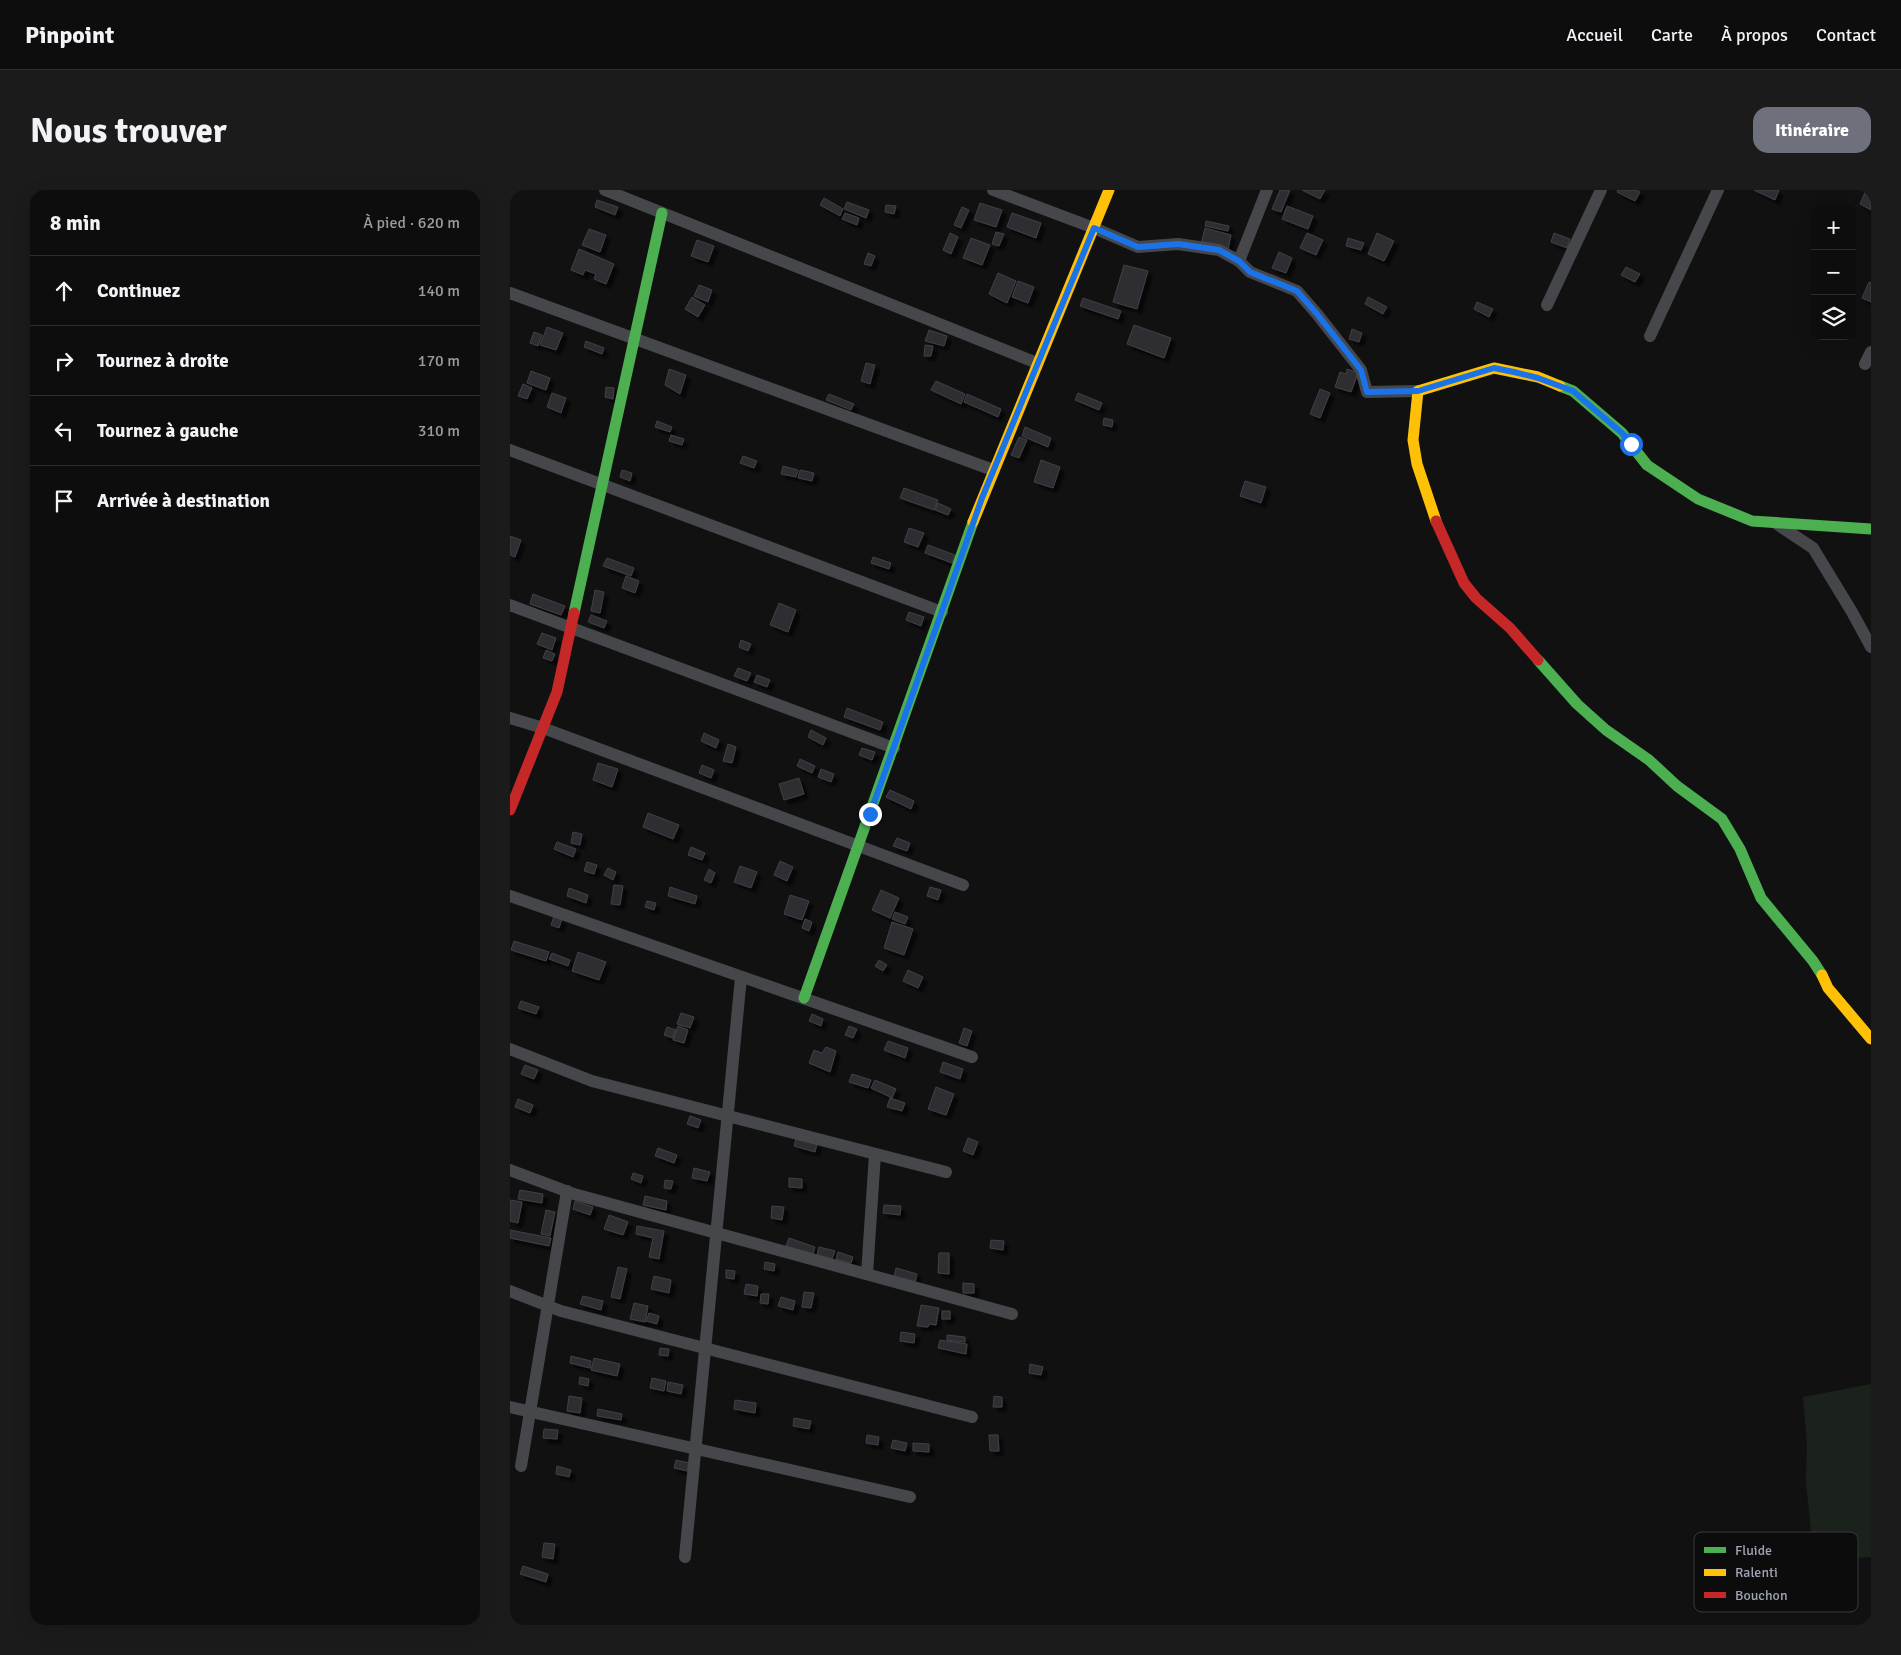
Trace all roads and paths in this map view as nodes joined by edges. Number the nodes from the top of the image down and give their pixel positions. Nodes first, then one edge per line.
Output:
1 (605, 190) edge
2 (993, 190) edge
3 (1109, 190) edge
4 (1267, 190) edge
5 (1601, 190) edge
6 (1718, 190) edge
7 (662, 212) junction
8 (1094, 228) junction
9 (1239, 261) junction
10 (510, 293) edge
11 (1547, 305) dead end
12 (1650, 336) dead end
13 (634, 339) junction
14 (1871, 352) edge
15 (1038, 363) junction
16 (1865, 364) dead end
17 (1418, 391) junction
18 (510, 450) edge
19 (993, 470) junction
20 (602, 485) junction
21 (1775, 523) junction
22 (1871, 529) edge
23 (510, 605) edge
24 (942, 612) junction
25 (571, 628) junction
26 (1871, 647) edge
27 (510, 718) edge
28 (543, 728) junction
29 (894, 748) junction
30 (510, 810) edge
31 (858, 846) junction
32 (963, 885) dead end
33 (510, 896) edge
34 (741, 977) junction
35 (804, 998) junction
36 (1871, 1038) edge
37 (510, 1049) edge
38 (972, 1057) dead end
39 (728, 1116) junction
40 (875, 1154) junction
41 (510, 1170) edge
42 (946, 1172) dead end
43 (567, 1191) junction
44 (716, 1233) junction
45 (867, 1274) junction
46 (510, 1291) edge
47 (548, 1306) junction
48 (1012, 1314) dead end
49 (705, 1348) junction
50 (510, 1407) edge
51 (530, 1411) junction
52 (972, 1417) dead end
53 (695, 1449) junction
54 (521, 1466) dead end
55 (910, 1497) dead end
56 (685, 1558) dead end

1 - 7 street
2 - 8 street
3 - 8 street
4 - 9 street
5 - 11 street
6 - 12 street
7 - 13 street
7 - 15 street
8 - 9 street
8 - 15 street
9 - 17 street
10 - 13 street
13 - 19 street
13 - 20 street
14 - 16 street
15 - 19 street
17 - 21 street
17 - 36 street
18 - 20 street
19 - 24 street
20 - 24 street
20 - 25 street
21 - 22 street
21 - 26 street
23 - 25 street
24 - 29 street
25 - 28 street
25 - 29 street
27 - 28 street
28 - 30 street
28 - 31 street
29 - 31 street
31 - 32 street
31 - 35 street
33 - 34 street
34 - 35 street
34 - 39 street
35 - 38 street
37 - 39 street
39 - 40 street
39 - 44 street
40 - 42 street
40 - 45 street
41 - 43 street
43 - 44 street
43 - 47 street
44 - 45 street
44 - 49 street
45 - 48 street
46 - 47 street
47 - 49 street
47 - 51 street
49 - 52 street
49 - 53 street
50 - 51 street
51 - 53 street
51 - 54 street
53 - 55 street
53 - 56 street

